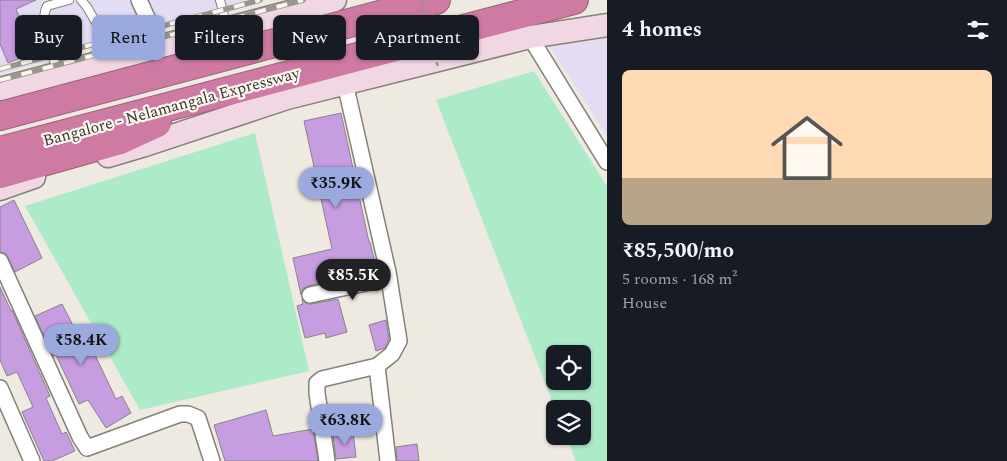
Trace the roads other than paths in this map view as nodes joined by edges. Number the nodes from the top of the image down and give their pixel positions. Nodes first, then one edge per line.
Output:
1 (69, 0) edge
2 (81, 0) edge
3 (139, 0) edge
4 (220, 0) edge
5 (335, 0) edge
6 (436, 0) edge
7 (574, 0) edge
8 (93, 15) edge
9 (146, 15) edge
10 (224, 15) edge
11 (263, 19) edge
12 (607, 26) edge
13 (530, 37) junction
14 (110, 60) edge
15 (58, 74) junction
16 (345, 83) junction
17 (0, 89) edge
18 (207, 96) junction
19 (0, 116) edge
20 (0, 151) edge
21 (607, 162) edge
22 (0, 174) edge
23 (0, 189) edge
24 (0, 261) edge
25 (389, 278) junction
26 (310, 295) dead end
27 (377, 366) junction
28 (0, 388) edge
29 (32, 461) edge
30 (212, 461) edge
31 (327, 461) edge
32 (388, 461) edge

1 - 15 lane
2 - 8 lane
3 - 9 street
4 - 10 lane
5 - 11 street
6 - 19 highway
7 - 18 highway, Bangalore - Nelamangala Expressway
12 - 13 street
13 - 16 street
13 - 21 street
14 - 15 street
15 - 17 street
16 - 23 street
16 - 25 street
18 - 20 highway, Bangalore - Nelamangala Expressway
18 - 22 highway
24 - 30 street
25 - 26 street
25 - 27 street
27 - 31 street
27 - 32 street
28 - 29 street

